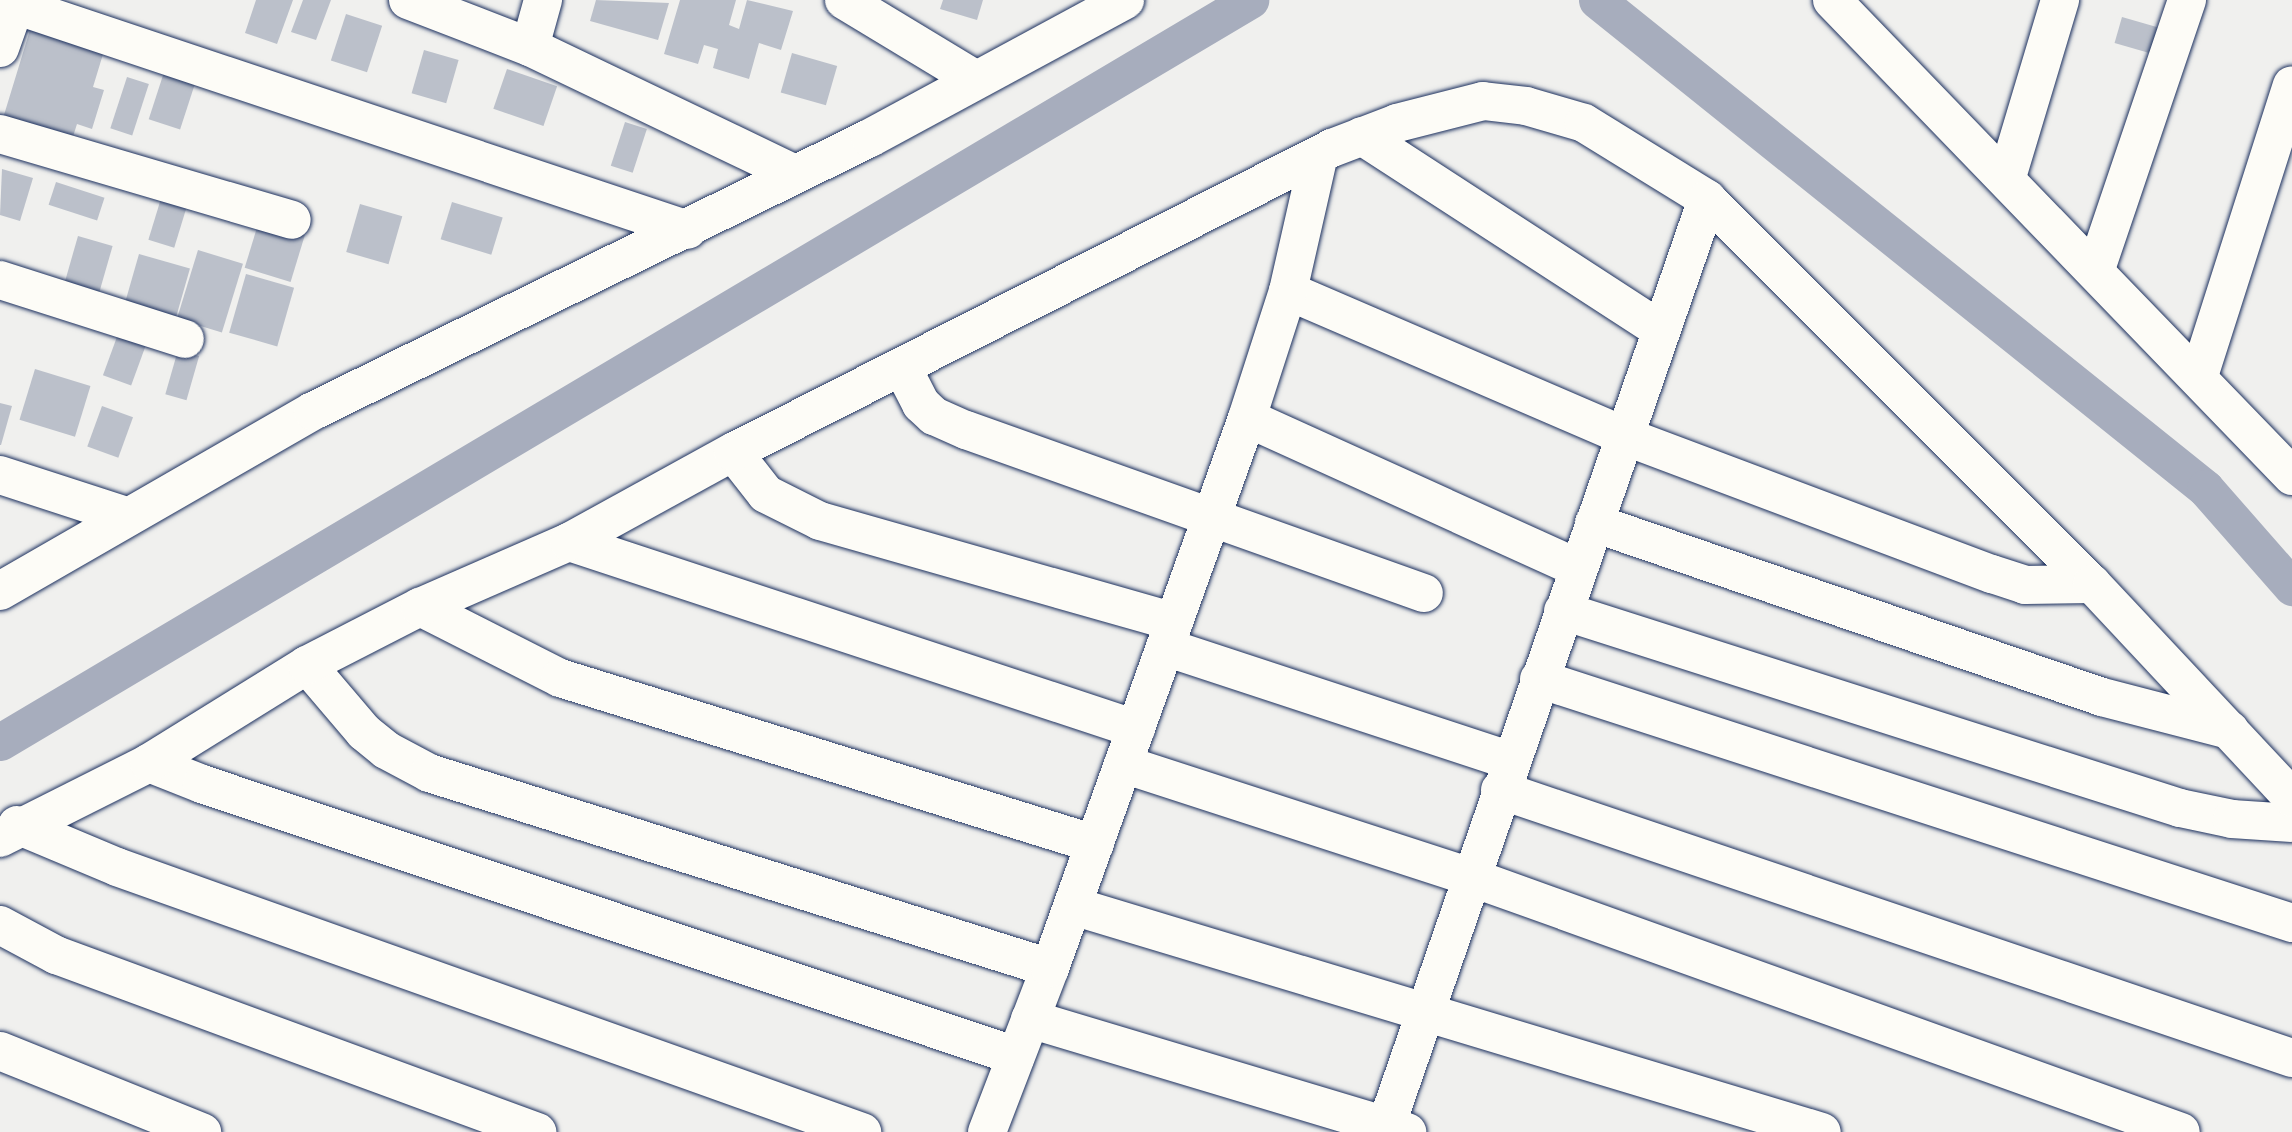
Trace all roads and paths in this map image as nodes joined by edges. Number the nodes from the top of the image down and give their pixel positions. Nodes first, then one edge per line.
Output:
1 (408, 0) edge
2 (543, 0) edge
3 (844, 0) edge
4 (1125, 0) edge
5 (1832, 0) edge
6 (2060, 0) edge
7 (2187, 0) edge
8 (11, 2) edge
9 (530, 47) junction
10 (0, 48) edge
11 (976, 80) junction
12 (2292, 85) edge
13 (0, 134) edge
14 (1362, 136) junction
15 (1319, 155) junction
16 (795, 174) junction
17 (2007, 177) junction
18 (1707, 200) junction
19 (292, 220) dead end
20 (688, 230) junction
21 (2095, 269) junction
22 (0, 280) edge
23 (1288, 291) junction
24 (1661, 330) junction
25 (185, 339) dead end
26 (902, 368) junction
27 (2199, 376) junction
28 (1247, 418) junction
29 (1624, 436) junction
30 (733, 452) junction
31 (0, 475) edge
32 (2292, 476) edge
33 (1212, 515) junction
34 (126, 516) junction
35 (1594, 523) junction
36 (569, 542) junction
37 (1576, 567) junction
38 (2092, 583) junction
39 (0, 591) edge
40 (1424, 593) dead end
41 (420, 607) junction
42 (1563, 611) junction
43 (1170, 635) junction
44 (307, 665) junction
45 (1539, 679) junction
46 (1136, 729) junction
47 (2231, 731) junction
48 (149, 763) junction
49 (1123, 764) junction
50 (1506, 776) junction
51 (2292, 798) edge
52 (2292, 823) edge
53 (9, 832) edge
54 (1095, 844) junction
55 (1470, 877) junction
56 (1073, 906) junction
57 (2292, 923) edge
58 (0, 925) edge
59 (1050, 968) junction
60 (1425, 1009) junction
61 (1030, 1019) junction
62 (0, 1051) edge
63 (1016, 1056) junction
64 (2292, 1058) edge
65 (1392, 1130) edge
66 (202, 1132) edge
67 (537, 1132) edge
68 (862, 1132) edge
69 (986, 1132) edge
70 (1822, 1132) edge
71 (2181, 1132) edge

1 - 9 street
2 - 9 street
3 - 11 street
4 - 11 street
5 - 17 street
6 - 17 street
7 - 21 street
8 - 10 street
8 - 20 street
9 - 16 street
11 - 16 street
12 - 27 street
13 - 19 street
14 - 15 street
14 - 18 street
14 - 24 street
15 - 23 street
15 - 26 street
16 - 20 street
17 - 21 street
18 - 24 street
18 - 38 street
20 - 34 street
21 - 27 street
22 - 25 street
23 - 28 street
23 - 29 street
24 - 29 street
26 - 30 street
26 - 33 street
27 - 32 street
28 - 33 street
28 - 37 street
29 - 35 street
29 - 38 street
30 - 36 street
30 - 43 street
31 - 34 street
33 - 40 street
33 - 43 street
34 - 39 street
35 - 37 street
35 - 47 street
36 - 41 street
36 - 46 street
37 - 42 street
38 - 47 street
41 - 44 street
41 - 54 street
42 - 45 street
42 - 52 street
43 - 46 street
43 - 50 street
44 - 48 street
44 - 59 street
45 - 50 street
45 - 57 street
46 - 49 street
47 - 51 street
48 - 53 street
48 - 63 street
49 - 54 street
49 - 55 street
50 - 55 street
50 - 64 street
53 - 68 street
54 - 56 street
55 - 60 street
55 - 71 street
56 - 59 street
56 - 60 street
58 - 67 street
59 - 61 street
60 - 65 street
60 - 70 street
61 - 63 street
61 - 65 street
62 - 66 street
63 - 69 street

